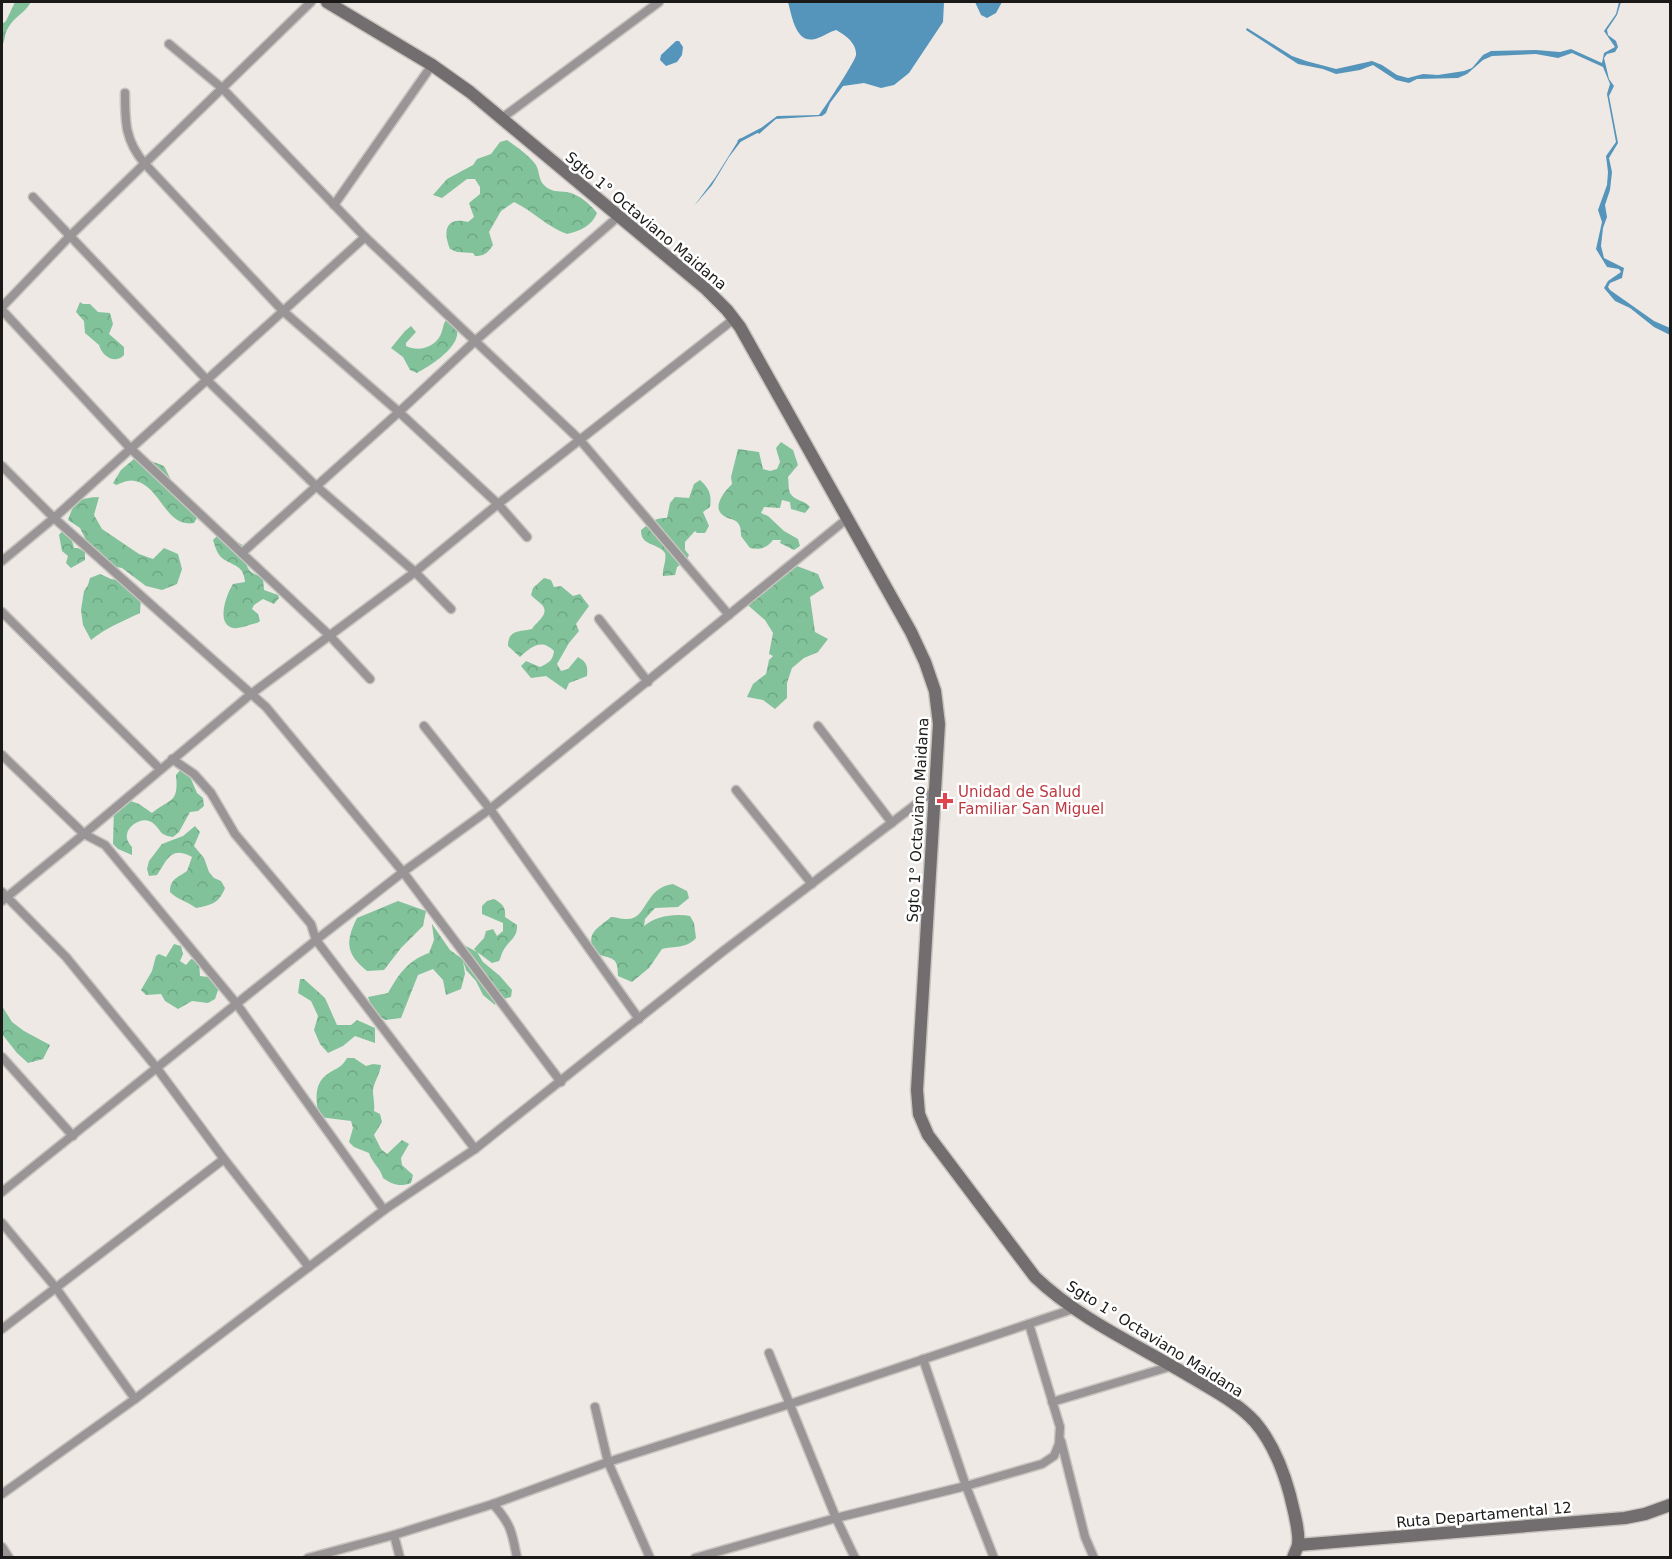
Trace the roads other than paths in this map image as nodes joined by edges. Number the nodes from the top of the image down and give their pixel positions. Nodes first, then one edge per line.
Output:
1 (311, 2) edge
2 (327, 2) edge
3 (660, 2) edge
4 (169, 44) dead end
5 (432, 65) junction
6 (222, 88) junction
7 (125, 93) dead end
8 (502, 118) junction
9 (145, 164) junction
10 (33, 197) dead end
11 (334, 205) junction
12 (619, 216) junction
13 (70, 236) junction
14 (366, 237) junction
15 (2, 308) edge
16 (283, 311) junction
17 (734, 319) junction
18 (475, 341) junction
19 (207, 380) junction
20 (399, 412) junction
21 (580, 440) junction
22 (130, 449) junction
23 (2, 466) edge
24 (316, 486) junction
25 (498, 504) junction
26 (54, 518) junction
27 (848, 518) junction
28 (527, 537) dead end
29 (242, 553) junction
30 (2, 561) edge
31 (415, 572) junction
32 (451, 609) dead end
33 (2, 612) edge
34 (729, 615) junction
35 (599, 619) dead end
36 (329, 635) junction
37 (370, 679) dead end
38 (648, 682) junction
39 (251, 694) junction
40 (424, 726) dead end
41 (818, 726) dead end
42 (2, 756) edge
43 (172, 759) junction
44 (159, 770) junction
45 (736, 789) dead end
46 (936, 789) junction
47 (490, 809) junction
48 (892, 823) junction
49 (84, 834) junction
50 (403, 872) junction
51 (812, 884) junction
52 (3, 896) edge
53 (315, 939) junction
54 (236, 1004) junction
55 (639, 1019) junction
56 (2, 1057) edge
57 (156, 1067) junction
58 (561, 1082) junction
59 (73, 1136) junction
60 (475, 1149) junction
61 (224, 1159) junction
62 (2, 1192) edge
63 (384, 1210) junction
64 (2, 1223) edge
65 (309, 1267) junction
66 (56, 1288) junction
67 (1072, 1309) junction
68 (1029, 1324) junction
69 (2, 1329) edge
70 (769, 1353) dead end
71 (923, 1359) junction
72 (1172, 1366) junction
73 (135, 1399) junction
74 (1052, 1402) junction
75 (790, 1404) junction
76 (594, 1407) dead end
77 (1059, 1435) junction
78 (608, 1462) junction
79 (966, 1486) junction
80 (2, 1494) edge
81 (493, 1504) junction
82 (1671, 1505) edge
83 (836, 1518) junction
84 (394, 1535) junction
85 (1298, 1545) junction
86 (2, 1547) edge
87 (9, 1557) edge
88 (308, 1557) edge
89 (400, 1557) edge
90 (517, 1557) edge
91 (650, 1557) edge
92 (695, 1557) edge
93 (855, 1557) edge
94 (994, 1557) edge
95 (1094, 1557) edge
96 (1293, 1557) edge

1 - 6 street
2 - 5 main road, Sgto 1° Octaviano Maidana
3 - 8 street
4 - 6 street
5 - 8 main road, Sgto 1° Octaviano Maidana
5 - 11 street
6 - 9 street
6 - 11 street
7 - 9 street
8 - 12 main road, Sgto 1° Octaviano Maidana
9 - 13 street
9 - 16 street
10 - 13 street
11 - 14 street
12 - 17 main road, Sgto 1° Octaviano Maidana
12 - 18 street
13 - 15 street
13 - 19 street
14 - 16 street
14 - 18 street
15 - 22 street
16 - 19 street
16 - 20 street
17 - 21 street
17 - 27 main road, Sgto 1° Octaviano Maidana
18 - 20 street
18 - 21 street
19 - 22 street
19 - 24 street
20 - 24 street
20 - 25 street
21 - 25 street
21 - 34 street
22 - 26 street
22 - 29 street
23 - 26 street
24 - 29 street
24 - 31 street
25 - 28 street
25 - 31 street
26 - 30 street
26 - 39 street
27 - 34 street
27 - 46 main road, Sgto 1° Octaviano Maidana
29 - 36 street
31 - 32 street
31 - 36 street
33 - 44 street
34 - 38 street
35 - 38 street
36 - 37 street
36 - 39 street
38 - 47 street
39 - 43 street
39 - 50 street
40 - 47 street
41 - 48 street
42 - 49 street
43 - 44 street
43 - 53 street
44 - 49 street
45 - 51 street
46 - 48 street
46 - 67 main road, Sgto 1° Octaviano Maidana
47 - 50 street
47 - 55 street
48 - 51 street
49 - 52 street
49 - 54 street
50 - 53 street
50 - 58 street
51 - 55 street
52 - 57 street
53 - 54 street
53 - 60 street
54 - 57 street
54 - 63 street
55 - 58 street
56 - 59 street
57 - 59 street
57 - 61 street
58 - 60 street
59 - 62 street
60 - 63 street
61 - 65 street
61 - 66 street
63 - 65 street
64 - 66 street
65 - 73 street
66 - 69 street
66 - 73 street
67 - 68 street
67 - 72 main road, Sgto 1° Octaviano Maidana
68 - 71 street
68 - 74 street
70 - 75 street
71 - 75 street
71 - 79 street
72 - 74 street
72 - 85 main road, Sgto 1° Octaviano Maidana
73 - 80 street
74 - 77 street
75 - 78 street
75 - 83 street
76 - 78 street
77 - 79 street
77 - 95 street
78 - 81 street
78 - 91 street
79 - 83 street
79 - 94 street
81 - 84 street
81 - 90 street
82 - 85 main road, Ruta Departamental 12
83 - 92 street
83 - 93 street
84 - 88 street
84 - 89 street
85 - 96 main road
86 - 87 street

